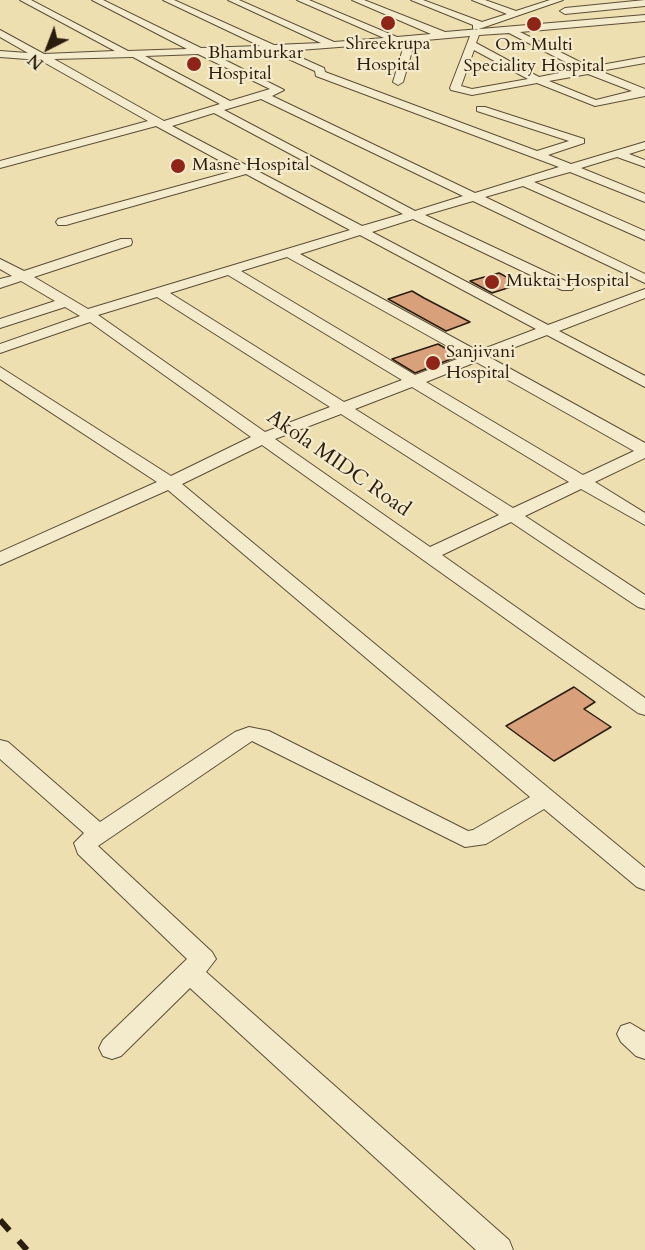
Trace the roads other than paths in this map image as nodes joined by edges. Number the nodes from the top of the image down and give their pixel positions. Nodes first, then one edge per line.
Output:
1 (24, 0) edge
2 (96, 0) edge
3 (167, 0) edge
4 (232, 0) edge
5 (301, 0) edge
6 (356, 0) edge
7 (415, 0) edge
8 (476, 0) edge
9 (559, 0) edge
10 (645, 3) edge
11 (565, 11) dead end
12 (516, 14) junction
13 (645, 18) edge
14 (512, 31) junction
15 (0, 33) edge
16 (476, 34) junction
17 (446, 36) junction
18 (411, 39) junction
19 (398, 40) junction
20 (333, 45) junction
21 (274, 48) junction
22 (204, 52) junction
23 (0, 54) edge
24 (131, 54) junction
25 (41, 57) junction
26 (645, 60) edge
27 (590, 71) junction
28 (538, 80) junction
29 (398, 82) dead end
30 (644, 93) edge
31 (262, 95) junction
32 (229, 105) junction
33 (214, 109) junction
34 (481, 109) dead end
35 (160, 123) junction
36 (645, 145) edge
37 (617, 153) junction
38 (537, 155) junction
39 (2, 163) edge
40 (645, 164) edge
41 (571, 168) junction
42 (249, 170) junction
43 (524, 182) junction
44 (475, 197) junction
45 (645, 198) edge
46 (416, 216) junction
47 (62, 222) dead end
48 (363, 231) junction
49 (645, 236) edge
50 (126, 242) dead end
51 (290, 253) junction
52 (0, 263) edge
53 (231, 271) junction
54 (23, 277) junction
55 (644, 277) edge
56 (0, 284) edge
57 (567, 287) dead end
58 (159, 292) junction
59 (645, 293) edge
60 (66, 302) junction
61 (89, 315) junction
62 (0, 324) edge
63 (547, 330) junction
64 (0, 349) edge
65 (476, 357) junction
66 (0, 372) edge
67 (412, 381) junction
68 (645, 382) edge
69 (341, 408) junction
70 (263, 438) junction
71 (645, 451) edge
72 (581, 482) junction
73 (170, 483) junction
74 (512, 514) junction
75 (645, 520) edge
76 (428, 555) junction
77 (0, 559) edge
78 (645, 603) edge
79 (645, 708) edge
80 (0, 747) edge
81 (545, 798) junction
82 (99, 834) junction
83 (645, 882) edge
84 (191, 974) junction
85 (112, 1048) dead end
86 (498, 1250) edge

1 - 24 street
2 - 22 street
3 - 21 street
4 - 20 street
5 - 19 street
6 - 17 street
7 - 16 street
8 - 12 street
9 - 12 street
10 - 11 street
12 - 16 street
13 - 14 street
14 - 16 street
14 - 27 street
15 - 25 street
16 - 17 street
16 - 28 street
16 - 28 street
17 - 18 street
18 - 19 street
18 - 29 street
19 - 20 street
20 - 21 street
21 - 22 street
21 - 38 street
22 - 24 street
22 - 31 street
23 - 25 street
24 - 25 street
24 - 32 street
25 - 35 street
26 - 27 street
27 - 28 street
27 - 30 street
28 - 30 street
31 - 32 street
31 - 44 street
32 - 33 street
33 - 35 street
33 - 46 street
34 - 38 street
35 - 39 street
35 - 42 street
36 - 37 street
37 - 40 street
37 - 41 street
38 - 41 street
41 - 43 street
41 - 45 street
42 - 47 street
42 - 48 street
43 - 44 street
43 - 49 street
44 - 46 street
44 - 55 street
46 - 48 street
46 - 57 street
48 - 51 street
48 - 63 street
50 - 54 street
51 - 53 street
51 - 65 street
52 - 54 street, Akola MIDC Road
53 - 58 street
53 - 67 street
54 - 56 street
54 - 60 street, Akola MIDC Road
58 - 61 street
58 - 69 street
59 - 63 street
60 - 61 street, Akola MIDC Road
60 - 62 street
61 - 64 street
61 - 70 street, Akola MIDC Road
63 - 65 street
63 - 68 street
65 - 67 street
65 - 71 street
66 - 73 street
67 - 69 street
67 - 72 street
69 - 70 street
69 - 74 street
70 - 73 street
70 - 76 street, Akola MIDC Road
71 - 72 street
72 - 74 street
72 - 75 street
73 - 77 street
73 - 81 street
74 - 76 street
74 - 78 street
76 - 79 street, Akola MIDC Road
80 - 82 street
81 - 82 street
81 - 83 street
82 - 84 street
84 - 85 street
84 - 86 street

